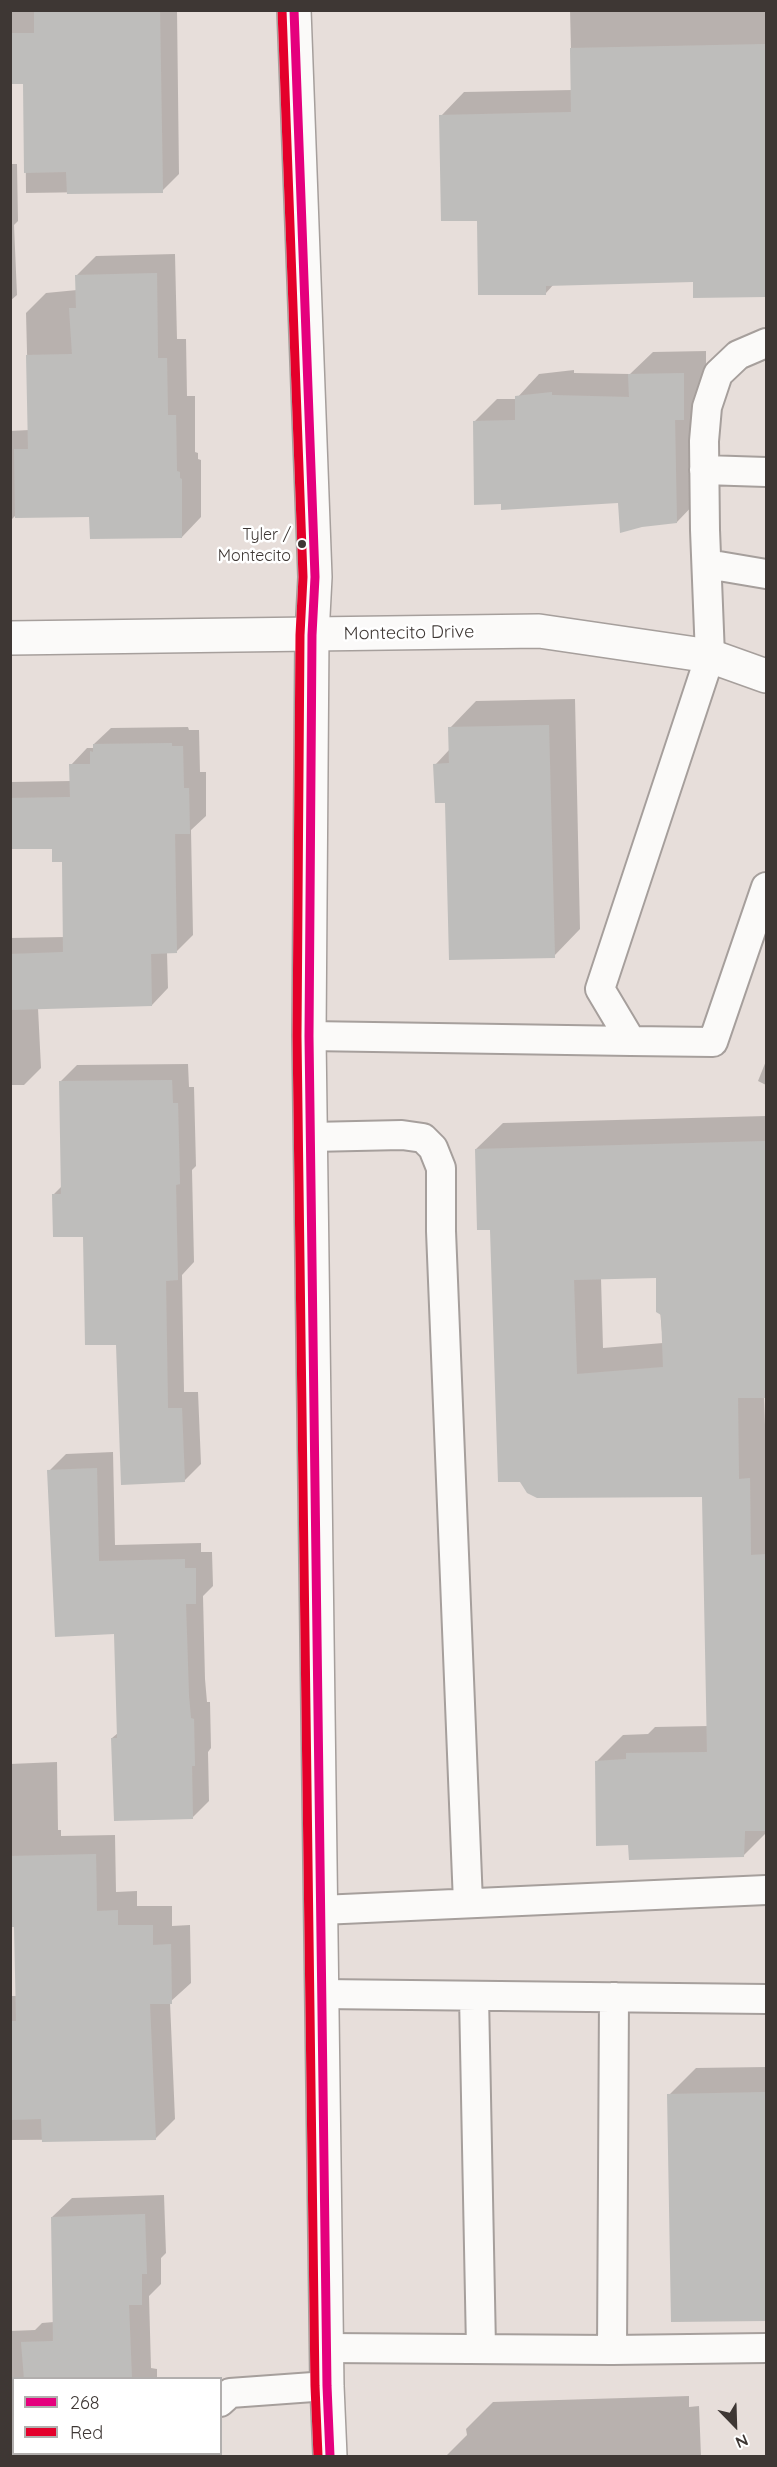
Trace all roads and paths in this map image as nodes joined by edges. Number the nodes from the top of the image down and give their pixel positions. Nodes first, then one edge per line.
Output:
1 (294, 10) edge
2 (766, 343) edge
3 (704, 470) junction
4 (766, 471) edge
5 (707, 564) junction
6 (766, 574) edge
7 (312, 635) junction
8 (10, 638) edge
9 (710, 656) junction
10 (766, 676) edge
11 (766, 887) edge
12 (309, 1036) junction
13 (631, 1041) junction
14 (311, 1137) junction
15 (766, 1890) edge
16 (468, 1903) junction
17 (321, 1910) junction
18 (322, 1994) junction
19 (474, 1996) junction
20 (614, 1997) junction
21 (766, 1999) edge
22 (327, 2348) junction
23 (766, 2348) edge
24 (481, 2349) junction
25 (612, 2350) junction
26 (327, 2386) junction
27 (222, 2400) edge
28 (330, 2457) edge

1 - 7 main road
2 - 3 lane
3 - 4 lane
3 - 5 lane
5 - 6 lane
5 - 9 lane
7 - 8 main road, Montecito Drive
7 - 9 main road, Montecito Drive
7 - 12 main road
9 - 10 main road, Montecito Drive
9 - 13 lane
11 - 13 lane
12 - 13 lane
12 - 14 main road
14 - 16 lane
14 - 17 main road
15 - 16 lane
16 - 17 lane
17 - 18 main road
18 - 19 lane
18 - 22 main road
19 - 20 lane
19 - 24 lane
20 - 21 lane
20 - 25 lane
22 - 24 lane
22 - 26 main road
23 - 25 lane
24 - 25 lane
26 - 27 lane
26 - 28 main road

